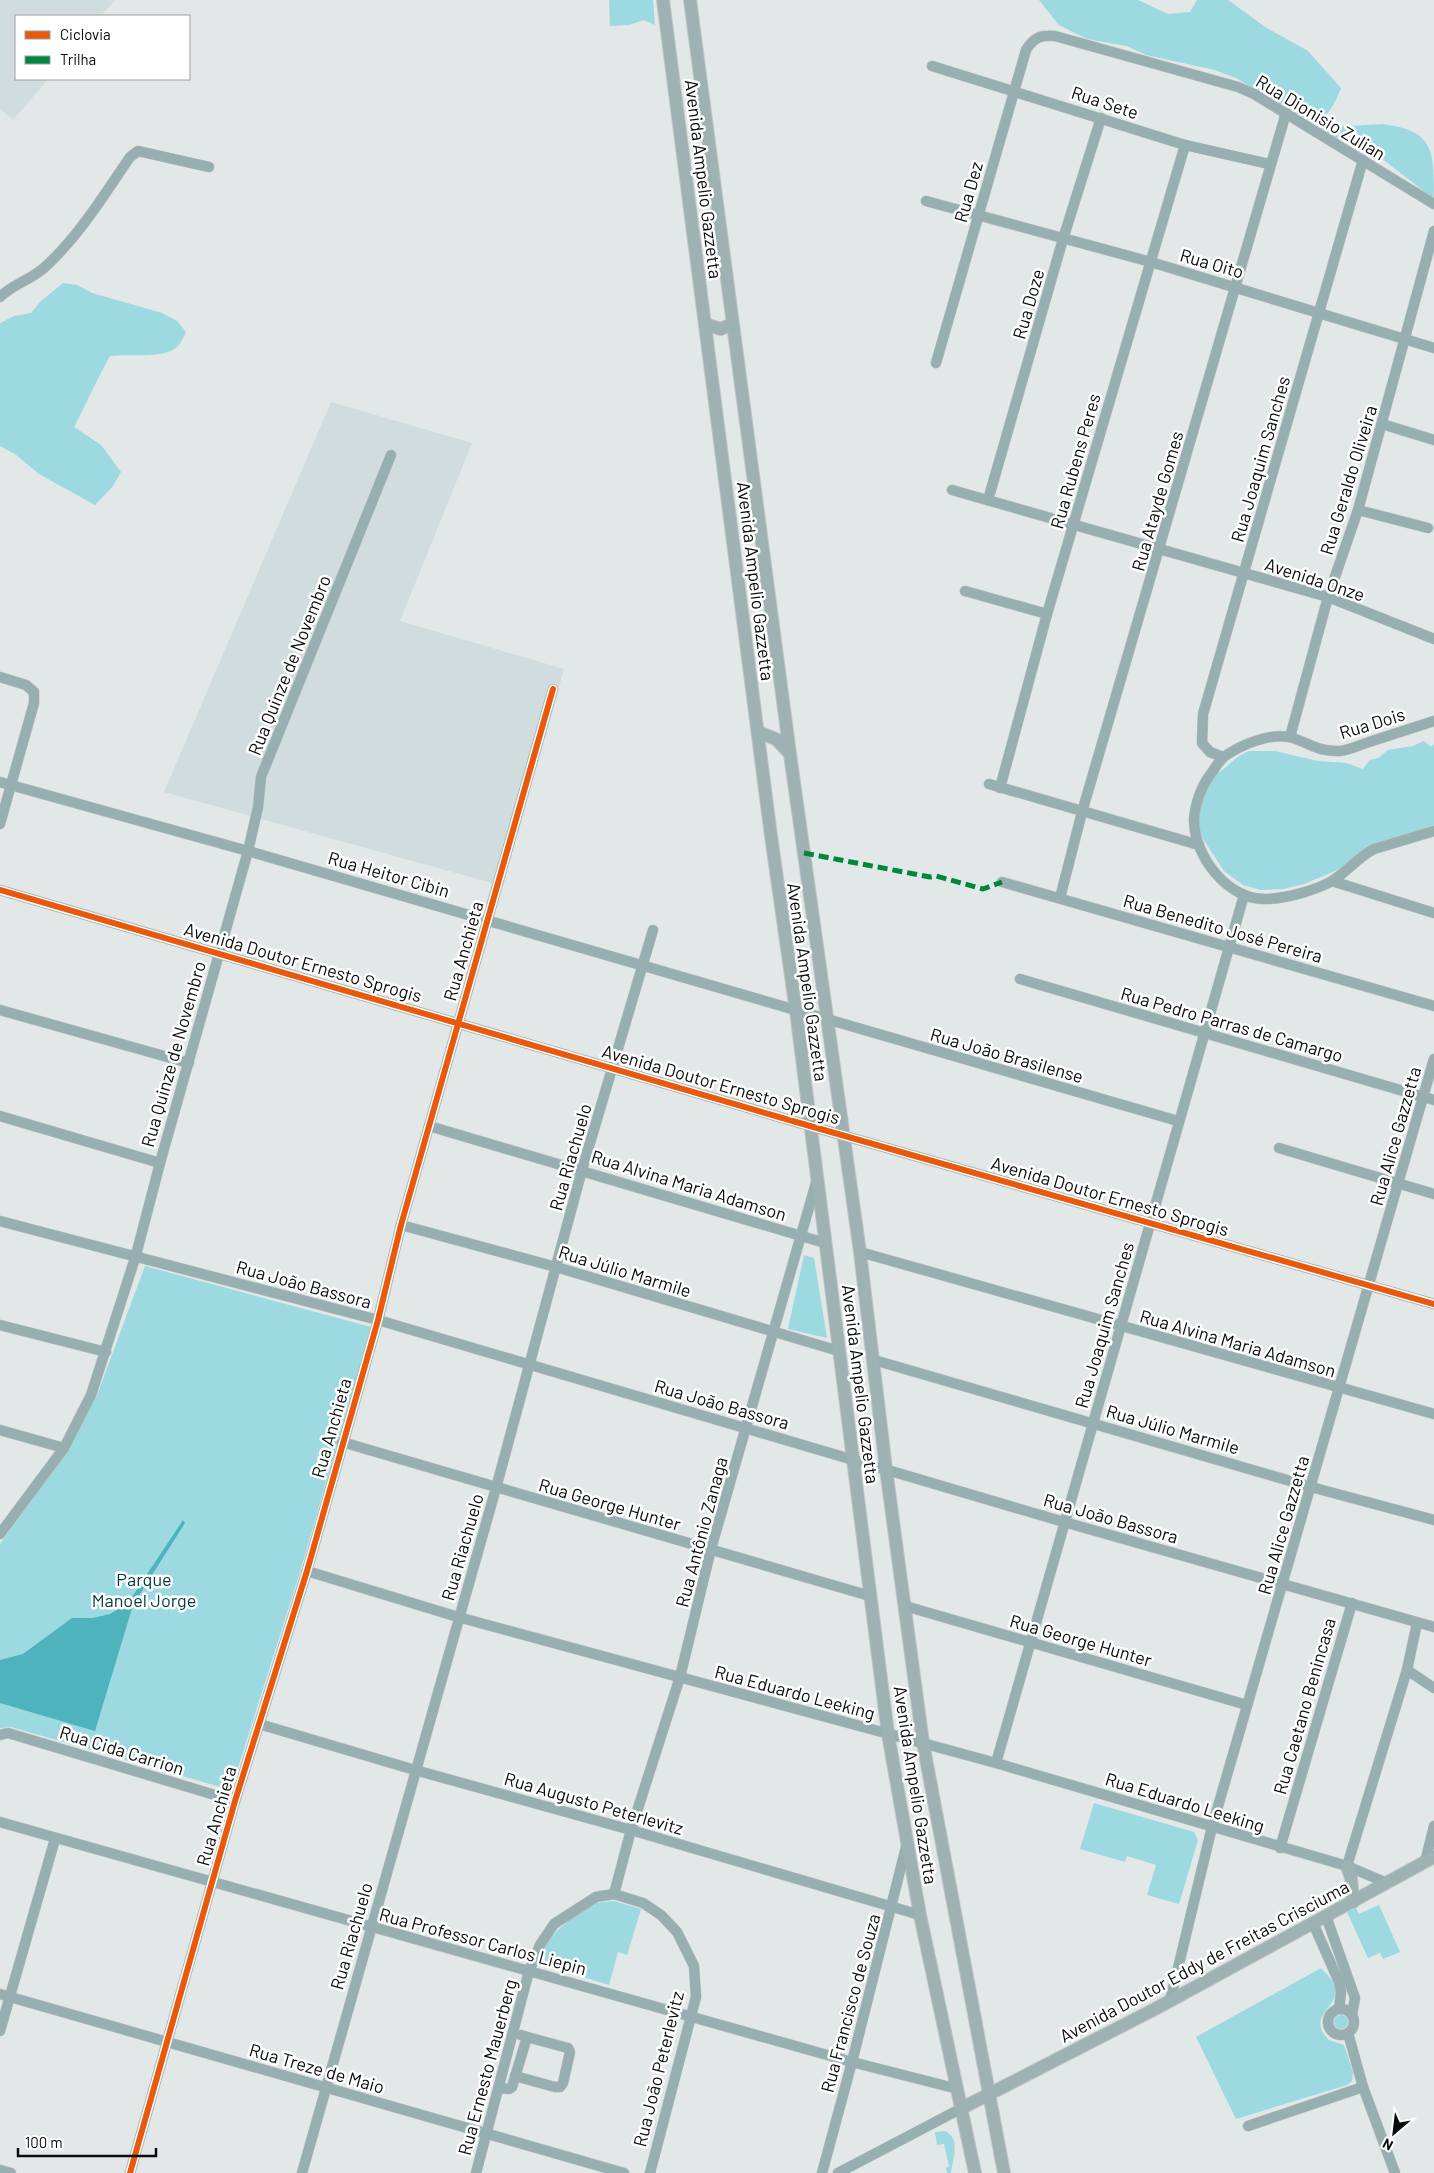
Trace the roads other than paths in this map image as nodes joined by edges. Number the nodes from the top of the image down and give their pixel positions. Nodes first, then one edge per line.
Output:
1 (663, 0) edge
2 (690, 0) edge
3 (1041, 35) joint
4 (932, 66) dead end
5 (1015, 91) junction
6 (1286, 113) junction
7 (1101, 118) junction
8 (1185, 145) junction
9 (1363, 160) junction
10 (1269, 164) junction
11 (208, 167) dead end
12 (926, 201) dead end
13 (1434, 204) edge
14 (978, 214) junction
15 (1434, 231) edge
16 (1063, 239) junction
17 (1151, 262) junction
18 (1235, 286) junction
19 (0, 297) edge
20 (1320, 312) junction
21 (705, 324) junction
22 (732, 324) junction
23 (1405, 339) junction
24 (1434, 348) edge
25 (936, 363) dead end
26 (1382, 424) junction
27 (1434, 440) edge
28 (391, 455) dead end
29 (952, 490) dead end
30 (988, 500) junction
31 (1358, 510) junction
32 (1073, 524) junction
33 (1428, 528) dead end
34 (1160, 550) junction
35 (1243, 573) junction
36 (964, 591) dead end
37 (1328, 597) junction
38 (1046, 614) junction
39 (1434, 639) edge
40 (0, 677) edge
41 (553, 689) dead end
42 (1434, 721) edge
43 (758, 732) junction
44 (1290, 737) junction
45 (790, 754) junction
46 (1223, 757) junction
47 (0, 782) edge
48 (989, 784) dead end
49 (11, 785) junction
50 (1000, 788) junction
51 (1082, 812) junction
52 (0, 824) edge
53 (1434, 832) edge
54 (1199, 845) junction
55 (248, 850) junction
56 (1332, 881) junction
57 (1002, 882) dead end
58 (0, 890) edge
59 (1244, 895) junction
60 (1060, 898) junction
61 (1434, 913) edge
62 (488, 920) junction
63 (653, 930) dead end
64 (1228, 947) junction
65 (218, 953) junction
66 (642, 966) junction
67 (1020, 979) dead end
68 (1434, 1006) edge
69 (0, 1010) edge
70 (796, 1011) junction
71 (827, 1020) junction
72 (458, 1022) junction
73 (1204, 1033) junction
74 (1434, 1059) edge
75 (189, 1063) junction
76 (613, 1068) junction
77 (1423, 1097) junction
78 (1434, 1100) edge
79 (0, 1116) edge
80 (1178, 1121) junction
81 (429, 1126) junction
82 (810, 1126) junction
83 (843, 1135) junction
84 (1278, 1148) dead end
85 (160, 1163) junction
86 (582, 1170) junction
87 (818, 1179) junction
88 (1398, 1183) junction
89 (1434, 1194) edge
90 (0, 1221) edge
91 (1150, 1222) junction
92 (401, 1225) junction
93 (801, 1236) junction
94 (825, 1243) junction
95 (860, 1252) junction
96 (136, 1255) junction
97 (556, 1267) junction
98 (1368, 1285) junction
99 (1434, 1304) edge
100 (378, 1320) junction
101 (0, 1324) edge
102 (1120, 1326) junction
103 (773, 1333) junction
104 (839, 1351) junction
105 (106, 1352) junction
106 (874, 1360) junction
107 (528, 1366) junction
108 (1340, 1389) junction
109 (1434, 1414) edge
110 (1094, 1423) junction
111 (747, 1428) junction
112 (0, 1430) edge
113 (342, 1442) junction
114 (64, 1448) junction
115 (853, 1459) junction
116 (886, 1469) junction
117 (1311, 1487) junction
118 (496, 1488) junction
119 (1434, 1520) edge
120 (1064, 1522) junction
121 (0, 1534) edge
122 (711, 1549) junction
123 (307, 1571) junction
124 (1284, 1583) junction
125 (870, 1596) junction
126 (1352, 1603) junction
127 (905, 1606) junction
128 (458, 1617) junction
129 (1417, 1623) junction
130 (1434, 1627) edge
131 (1030, 1642) junction
132 (1407, 1670) junction
133 (680, 1677) junction
134 (1434, 1688) edge
135 (1247, 1704) junction
136 (259, 1724) junction
137 (888, 1734) junction
138 (0, 1735) edge
139 (923, 1743) junction
140 (996, 1763) junction
141 (414, 1770) junction
142 (235, 1802) junction
143 (0, 1822) edge
144 (1434, 1826) edge
145 (1212, 1827) junction
146 (632, 1830) junction
147 (55, 1839) junction
148 (908, 1840) junction
149 (1280, 1848) junction
150 (1430, 1860) edge
151 (1347, 1866) junction
152 (214, 1880) junction
153 (1387, 1883) junction
154 (614, 1894) junction
155 (1353, 1902) junction
156 (892, 1907) junction
157 (920, 1915) junction
158 (1326, 1916) junction
159 (1313, 1923) junction
160 (370, 1927) junction
161 (1335, 1941) junction
162 (1323, 1946) junction
163 (529, 1970) junction
164 (5, 1996) edge
165 (1170, 2001) junction
166 (1339, 2009) junction
167 (1352, 2015) junction
168 (690, 2016) junction
169 (0, 2031) edge
170 (513, 2032) junction
171 (1348, 2033) junction
172 (526, 2037) junction
173 (168, 2043) junction
174 (852, 2062) junction
175 (515, 2076) junction
176 (1363, 2087) junction
177 (325, 2088) junction
178 (499, 2088) junction
179 (958, 2089) junction
180 (988, 2094) junction
181 (962, 2108) junction
182 (1248, 2126) dead end
183 (487, 2134) junction
184 (0, 2170) edge
185 (11, 2173) edge
186 (130, 2173) edge
187 (302, 2173) edge
188 (476, 2173) edge
189 (624, 2173) edge
190 (650, 2173) edge
191 (822, 2173) edge
192 (838, 2173) edge
193 (976, 2173) edge
194 (1004, 2173) edge
195 (1395, 2173) edge

1 - 21 main road, Avenida Ampelio Gazzetta
2 - 22 main road, Avenida Ampelio Gazzetta
3 - 5 street, Rua Dez
3 - 6 street, Rua Dionisio Zulian
4 - 5 street, Rua Sete
5 - 7 street, Rua Sete
5 - 14 street, Rua Dez
6 - 9 street, Rua Dionisio Zulian
6 - 10 street, Rua Atayde Gomes
7 - 8 street, Rua Sete
7 - 16 street, Rua Doze
8 - 10 street, Rua Sete
8 - 17 street, Rua Rubens Peres
9 - 13 street, Rua Dionisio Zulian
9 - 20 street, Rua Joaquim Sanches
10 - 18 street, Rua Atayde Gomes
11 - 19 street
12 - 14 street, Rua Oito
14 - 16 street, Rua Oito
14 - 25 street, Rua Dez
15 - 23 street, Rua Geraldo Oliveira
16 - 17 street, Rua Oito
16 - 30 street, Rua Doze
17 - 18 street, Rua Oito
17 - 32 street, Rua Rubens Peres
18 - 20 street, Rua Oito
18 - 34 street, Rua Atayde Gomes
20 - 23 street, Rua Oito
20 - 35 street, Rua Joaquim Sanches
21 - 22 main road
21 - 43 main road, Avenida Ampelio Gazzetta
22 - 45 main road, Avenida Ampelio Gazzetta
23 - 24 street, Rua Oito
23 - 26 street, Rua Geraldo Oliveira
26 - 27 street
26 - 31 street, Rua Geraldo Oliveira
28 - 55 street, Rua Quinze de Novembro
29 - 30 street, Avenida Onze
30 - 32 street, Avenida Onze
31 - 33 street
31 - 37 street, Rua Geraldo Oliveira
32 - 34 street, Avenida Onze
32 - 38 street, Rua Rubens Peres
34 - 35 street, Avenida Onze
34 - 51 street, Rua Atayde Gomes
35 - 37 street, Avenida Onze
35 - 46 street, Rua Joaquim Sanches
36 - 38 street
37 - 39 street, Avenida Onze
37 - 44 street, Rua Geraldo Oliveira
38 - 50 street, Rua Rubens Peres
40 - 49 street
41 - 62 street, Rua Anchieta
42 - 44 street, Rua Dois
43 - 45 main road
43 - 70 main road, Avenida Ampelio Gazzetta
44 - 46 street, Rua Dois
45 - 71 main road, Avenida Ampelio Gazzetta
46 - 54 street, Rua Dois
47 - 49 street, Rua Heitor Cibin
48 - 50 street
49 - 52 street
49 - 55 street, Rua Heitor Cibin
50 - 51 street
51 - 54 street
51 - 60 street, Rua Atayde Gomes
53 - 56 street
54 - 59 street, Rua Dois
55 - 62 street, Rua Heitor Cibin
55 - 65 street, Rua Quinze de Novembro
56 - 59 street
56 - 61 street
57 - 60 street, Rua Benedito José Pereira
58 - 65 street, Avenida Doutor Ernesto Sprogis
59 - 64 street, Rua Joaquim Sanches
60 - 64 street, Rua Benedito José Pereira
62 - 66 street, Rua Heitor Cibin
62 - 72 street, Rua Anchieta
63 - 66 street, Rua Riachuelo
64 - 68 street, Rua Benedito José Pereira
64 - 73 street, Rua Joaquim Sanches
65 - 72 street, Avenida Doutor Ernesto Sprogis
65 - 75 street, Rua Quinze de Novembro
66 - 70 street, Rua Heitor Cibin
66 - 76 street, Rua Riachuelo
67 - 73 street, Rua Pedro Parras de Camargo
69 - 75 street
70 - 71 street, Rua João Brasilense
70 - 82 main road, Avenida Ampelio Gazzetta
71 - 80 street, Rua João Brasilense
71 - 83 main road, Avenida Ampelio Gazzetta
72 - 76 street, Avenida Doutor Ernesto Sprogis
72 - 81 street, Rua Anchieta
73 - 77 street, Rua Pedro Parras de Camargo
73 - 80 street, Rua Joaquim Sanches
74 - 77 street, Rua Alice Gazzetta
75 - 85 street, Rua Quinze de Novembro
76 - 82 street, Avenida Doutor Ernesto Sprogis
76 - 86 street, Rua Riachuelo
77 - 78 street, Rua Pedro Parras de Camargo
77 - 88 street, Rua Alice Gazzetta
79 - 85 street
80 - 91 street, Rua Joaquim Sanches
81 - 86 street, Rua Alvina Maria Adamson
81 - 92 street, Rua Anchieta
82 - 83 street, Avenida Doutor Ernesto Sprogis
82 - 87 main road, Avenida Ampelio Gazzetta
83 - 91 street, Avenida Doutor Ernesto Sprogis
83 - 95 main road, Avenida Ampelio Gazzetta
84 - 88 street
85 - 96 street, Rua Quinze de Novembro
86 - 93 street, Rua Alvina Maria Adamson
86 - 97 street, Rua Riachuelo
87 - 93 street, Rua Antônio Zanaga
87 - 94 main road, Avenida Ampelio Gazzetta
88 - 89 street
88 - 98 street, Rua Alice Gazzetta
90 - 96 street, Rua João Bassora
91 - 98 street, Avenida Doutor Ernesto Sprogis
91 - 102 street, Rua Joaquim Sanches
92 - 97 street, Rua Júlio Marmile
92 - 100 street, Rua Anchieta
93 - 94 street, Rua Alvina Maria Adamson
93 - 103 street, Rua Antônio Zanaga
94 - 104 main road, Avenida Ampelio Gazzetta
95 - 102 street, Rua Alvina Maria Adamson
95 - 106 main road, Avenida Ampelio Gazzetta
96 - 100 street, Rua João Bassora
96 - 105 street, Rua Quinze de Novembro
97 - 103 street, Rua Júlio Marmile
97 - 107 street, Rua Riachuelo
98 - 99 street, Avenida Doutor Ernesto Sprogis
98 - 108 street, Rua Alice Gazzetta
100 - 107 street, Rua João Bassora
100 - 113 street, Rua Anchieta
101 - 105 street
102 - 108 street, Rua Alvina Maria Adamson
102 - 110 street, Rua Joaquim Sanches
103 - 104 street, Rua Júlio Marmile
103 - 111 street, Rua Antônio Zanaga
104 - 115 main road, Avenida Ampelio Gazzetta
105 - 114 street, Rua Quinze de Novembro
106 - 110 street, Rua Júlio Marmile
106 - 116 main road, Avenida Ampelio Gazzetta
107 - 111 street, Rua João Bassora
107 - 118 street, Rua Riachuelo
108 - 109 street, Rua Alvina Maria Adamson
108 - 117 street, Rua Alice Gazzetta
110 - 117 street, Rua Júlio Marmile
110 - 120 street, Rua Joaquim Sanches
111 - 115 street, Rua João Bassora
111 - 122 street, Rua Antônio Zanaga
112 - 114 street
113 - 118 street, Rua George Hunter
113 - 123 street, Rua Anchieta
114 - 121 street, Rua Quinze de Novembro
115 - 116 street, Rua João Bassora
115 - 125 main road, Avenida Ampelio Gazzetta
116 - 120 street, Rua João Bassora
116 - 127 main road, Avenida Ampelio Gazzetta
117 - 119 street, Rua Júlio Marmile
117 - 124 street, Rua Alice Gazzetta
118 - 122 street, Rua George Hunter
118 - 128 street, Rua Riachuelo
120 - 124 street, Rua João Bassora
120 - 131 street, Rua Joaquim Sanches
122 - 125 street, Rua George Hunter
122 - 133 street, Rua Antônio Zanaga
123 - 128 street, Rua Eduardo Leeking
123 - 136 street, Rua Anchieta
124 - 126 street, Rua João Bassora
124 - 135 street, Rua Alice Gazzetta
125 - 137 main road, Avenida Ampelio Gazzetta
126 - 129 street, Rua João Bassora
126 - 149 street, Rua Caetano Benincasa
127 - 131 street, Rua George Hunter
127 - 139 main road, Avenida Ampelio Gazzetta
128 - 133 street, Rua Eduardo Leeking
128 - 141 street, Rua Riachuelo
129 - 130 street, Rua João Bassora
129 - 132 street
131 - 135 street, Rua George Hunter
131 - 140 street, Rua Joaquim Sanches
132 - 134 street
132 - 151 street
133 - 137 street, Rua Eduardo Leeking
133 - 146 street, Rua Antônio Zanaga
135 - 145 street, Rua Alice Gazzetta
136 - 141 street, Rua Augusto Peterlevitz
136 - 142 street, Rua Anchieta
137 - 139 street, Rua Eduardo Leeking
137 - 148 main road, Avenida Ampelio Gazzetta
138 - 142 street, Rua Cida Carrion
139 - 140 street, Rua Eduardo Leeking
139 - 180 main road, Avenida Ampelio Gazzetta
140 - 145 street, Rua Eduardo Leeking
141 - 146 street, Rua Augusto Peterlevitz
141 - 160 street, Rua Riachuelo
142 - 152 street, Rua Anchieta
143 - 147 street, Rua Professor Carlos Liepin
144 - 150 street
145 - 149 street, Rua Eduardo Leeking
145 - 165 street, Rua Alice Gazzetta
146 - 154 street, Rua Antônio Zanaga
146 - 156 street, Rua Augusto Peterlevitz
147 - 152 street, Rua Professor Carlos Liepin
147 - 164 street
148 - 156 street, Rua Francisco de Souza
148 - 157 main road, Avenida Ampelio Gazzetta
149 - 151 street, Rua Eduardo Leeking
150 - 153 main road, Avenida Doutor Eddy de Freitas Crisciuma
151 - 153 street, Rua Eduardo Leeking
151 - 155 main road
152 - 160 street, Rua Professor Carlos Liepin
152 - 173 street, Rua Anchieta
153 - 155 main road, Avenida Doutor Eddy de Freitas Crisciuma
154 - 163 street, Rua Ernesto Mauerberg
154 - 168 street, Rua João Peterlevitz
155 - 158 main road, Avenida Doutor Eddy de Freitas Crisciuma
156 - 157 street, Rua Augusto Peterlevitz
156 - 174 street, Rua Francisco de Souza
157 - 179 main road, Avenida Ampelio Gazzetta
158 - 159 main road, Avenida Doutor Eddy de Freitas Crisciuma
158 - 161 street
159 - 162 street
159 - 165 main road, Avenida Doutor Eddy de Freitas Crisciuma
160 - 163 street, Rua Professor Carlos Liepin
160 - 177 street, Rua Riachuelo
161 - 162 street
161 - 167 street
162 - 166 street
163 - 168 street, Rua Professor Carlos Liepin
163 - 170 street, Rua Ernesto Mauerberg
164 - 169 street
164 - 173 street, Rua Treze de Maio
165 - 180 main road, Avenida Doutor Eddy de Freitas Crisciuma
166 - 167 street
166 - 171 street
167 - 171 street
168 - 174 street, Rua Professor Carlos Liepin
168 - 190 street, Rua João Peterlevitz
170 - 172 street
170 - 178 street, Rua Ernesto Mauerberg
171 - 176 street
172 - 175 street
172 - 175 street
173 - 177 street, Rua Treze de Maio
173 - 186 street, Rua Anchieta
174 - 179 street, Rua Professor Carlos Liepin
174 - 191 street, Rua Francisco de Souza
175 - 178 street
176 - 182 street
176 - 195 street
177 - 183 street, Rua Treze de Maio
177 - 187 street, Rua Riachuelo
178 - 183 street, Rua Ernesto Mauerberg
179 - 181 main road, Avenida Ampelio Gazzetta
180 - 181 main road, Avenida Doutor Eddy de Freitas Crisciuma
180 - 194 main road, Avenida Ampelio Gazzetta
181 - 192 street
181 - 193 main road, Avenida Ampelio Gazzetta
183 - 188 street, Rua Ernesto Mauerberg
183 - 189 street, Rua Treze de Maio
184 - 185 street

